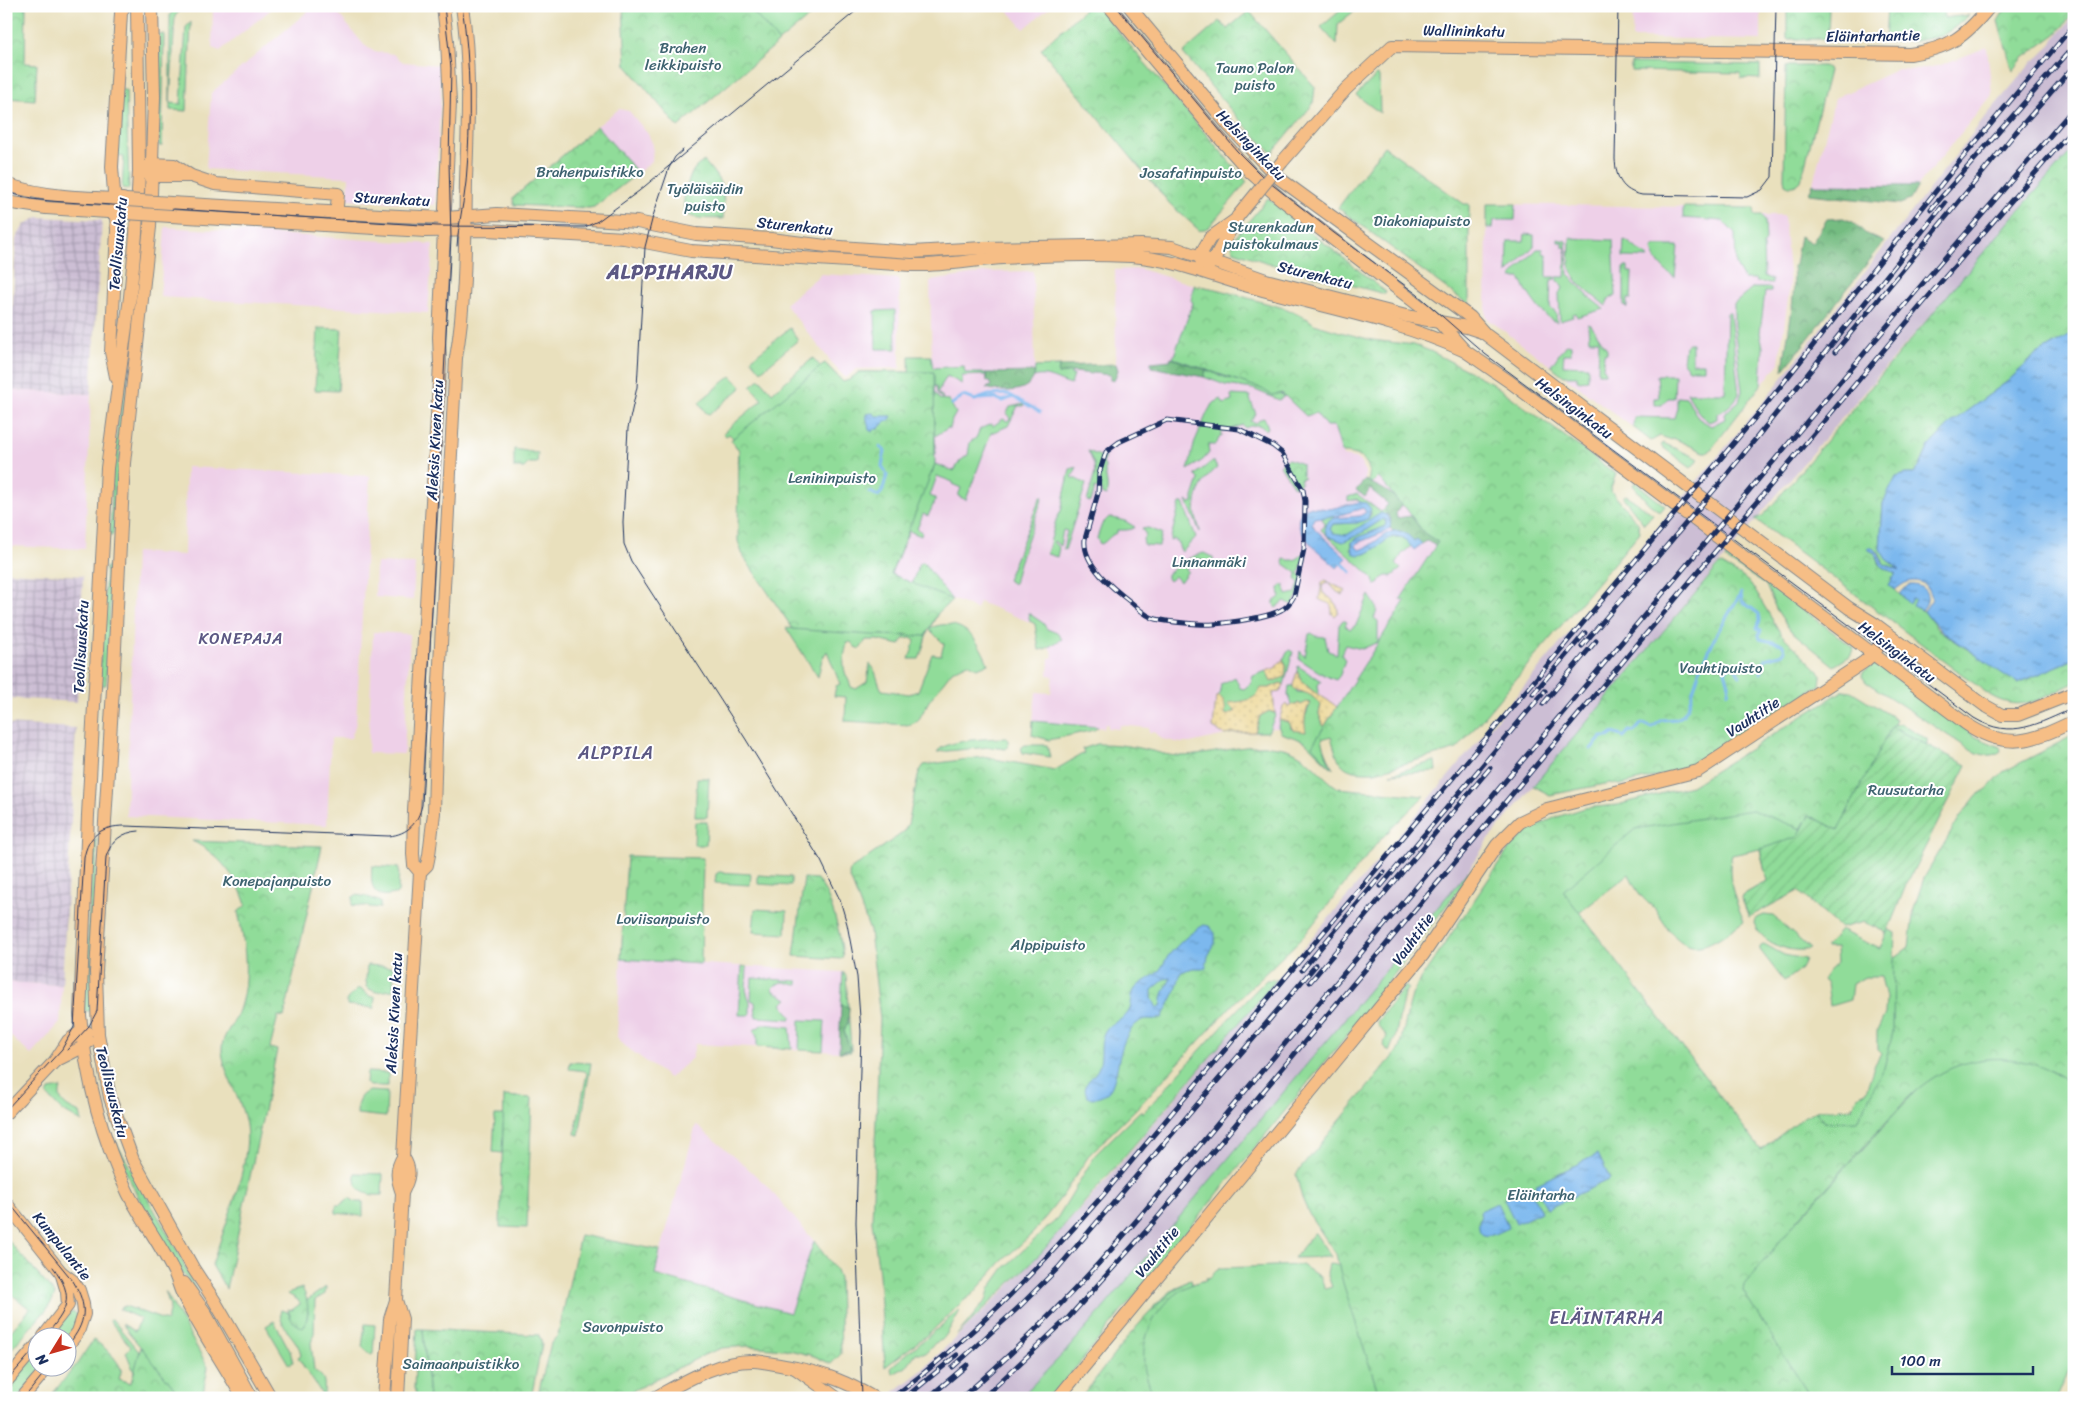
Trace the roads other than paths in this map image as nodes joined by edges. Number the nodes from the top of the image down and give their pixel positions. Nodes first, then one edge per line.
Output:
1 (124, 6) edge
2 (137, 6) edge
3 (152, 6) edge
4 (443, 6) edge
5 (462, 6) edge
6 (1109, 6) edge
7 (1129, 6) edge
8 (1990, 6) edge
9 (1771, 52) joint
10 (139, 170) junction
11 (152, 170) junction
12 (6, 184) edge
13 (6, 202) edge
14 (121, 206) junction
15 (336, 211) junction
16 (467, 215) junction
17 (446, 218) junction
18 (1236, 218) junction
19 (335, 226) junction
20 (466, 231) junction
21 (445, 232) junction
22 (1200, 255) junction
23 (1214, 261) junction
24 (1203, 272) junction
25 (1440, 323) junction
26 (1482, 332) junction
27 (1465, 351) junction
28 (118, 389) junction
29 (1888, 634) junction
30 (1873, 654) junction
31 (2074, 693) edge
32 (2074, 721) edge
33 (420, 872) junction
34 (82, 1031) junction
35 (98, 1034) junction
36 (83, 1047) junction
37 (55, 1061) junction
38 (6, 1113) edge
39 (6, 1203) edge
40 (192, 1268) junction
41 (61, 1272) junction
42 (174, 1272) junction
43 (396, 1300) junction
44 (52, 1326) edge
45 (78, 1332) edge
46 (28, 1356) edge
47 (795, 1368) junction
48 (41, 1376) edge
49 (6, 1382) edge
50 (22, 1398) edge
51 (243, 1398) edge
52 (252, 1398) edge
53 (262, 1398) edge
54 (271, 1398) edge
55 (384, 1398) edge
56 (398, 1398) edge
57 (654, 1398) edge
58 (837, 1398) edge
59 (874, 1398) edge
60 (1058, 1398) edge

1 - 14 main road
2 - 10 main road, Teollisuuskatu
3 - 11 main road, Teollisuuskatu
4 - 17 main road, Aleksis Kiven katu
5 - 16 main road, Aleksis Kiven katu
6 - 25 main road, Helsinginkatu
7 - 26 main road, Helsinginkatu
8 - 9 main road, Eläintarhantie
9 - 18 main road, Wallininkatu, bridge
10 - 11 main road
10 - 28 main road, Teollisuuskatu
11 - 15 main road
11 - 35 main road, Teollisuuskatu
12 - 14 main road, Sturenkatu
13 - 14 main road, Sturenkatu
14 - 15 main road, Sturenkatu, bridge
14 - 19 main road, Sturenkatu, bridge
14 - 28 main road
15 - 17 main road, Sturenkatu
15 - 19 main road
16 - 17 main road, Sturenkatu
16 - 20 main road, Aleksis Kiven katu
16 - 22 main road, Sturenkatu
17 - 21 main road, Aleksis Kiven katu
18 - 22 main road, Wallininkatu
18 - 23 main road, Wallininkatu
19 - 21 main road, Sturenkatu
20 - 21 main road, Sturenkatu
20 - 24 main road, Sturenkatu
20 - 33 main road, Aleksis Kiven katu
21 - 33 main road, Aleksis Kiven katu
22 - 23 main road, Sturenkatu
22 - 24 main road
23 - 24 main road, Wallininkatu
23 - 25 main road, Sturenkatu
24 - 27 main road, Sturenkatu
25 - 26 main road, Sturenkatu
25 - 27 main road, Helsinginkatu
26 - 29 main road, Helsinginkatu
27 - 30 main road, Helsinginkatu
28 - 34 main road, Teollisuuskatu
29 - 30 main road, Vauhtitie
29 - 31 main road, Helsinginkatu
30 - 32 main road, Helsinginkatu
30 - 60 main road, Vauhtitie
33 - 43 main road, Aleksis Kiven katu
34 - 35 main road
34 - 36 main road, Teollisuuskatu
34 - 37 main road
35 - 36 main road
35 - 40 main road
36 - 37 main road
36 - 42 main road, Teollisuuskatu
37 - 38 main road
39 - 41 main road, Kumpulantie
40 - 53 main road
40 - 54 main road
41 - 44 main road
41 - 45 main road, Kumpulantie
42 - 51 main road, Teollisuuskatu
42 - 52 main road, Teollisuuskatu
43 - 55 main road, Aleksis Kiven katu
43 - 56 main road, Aleksis Kiven katu
46 - 49 main road
47 - 57 main road
47 - 58 main road
47 - 59 main road
48 - 50 main road

